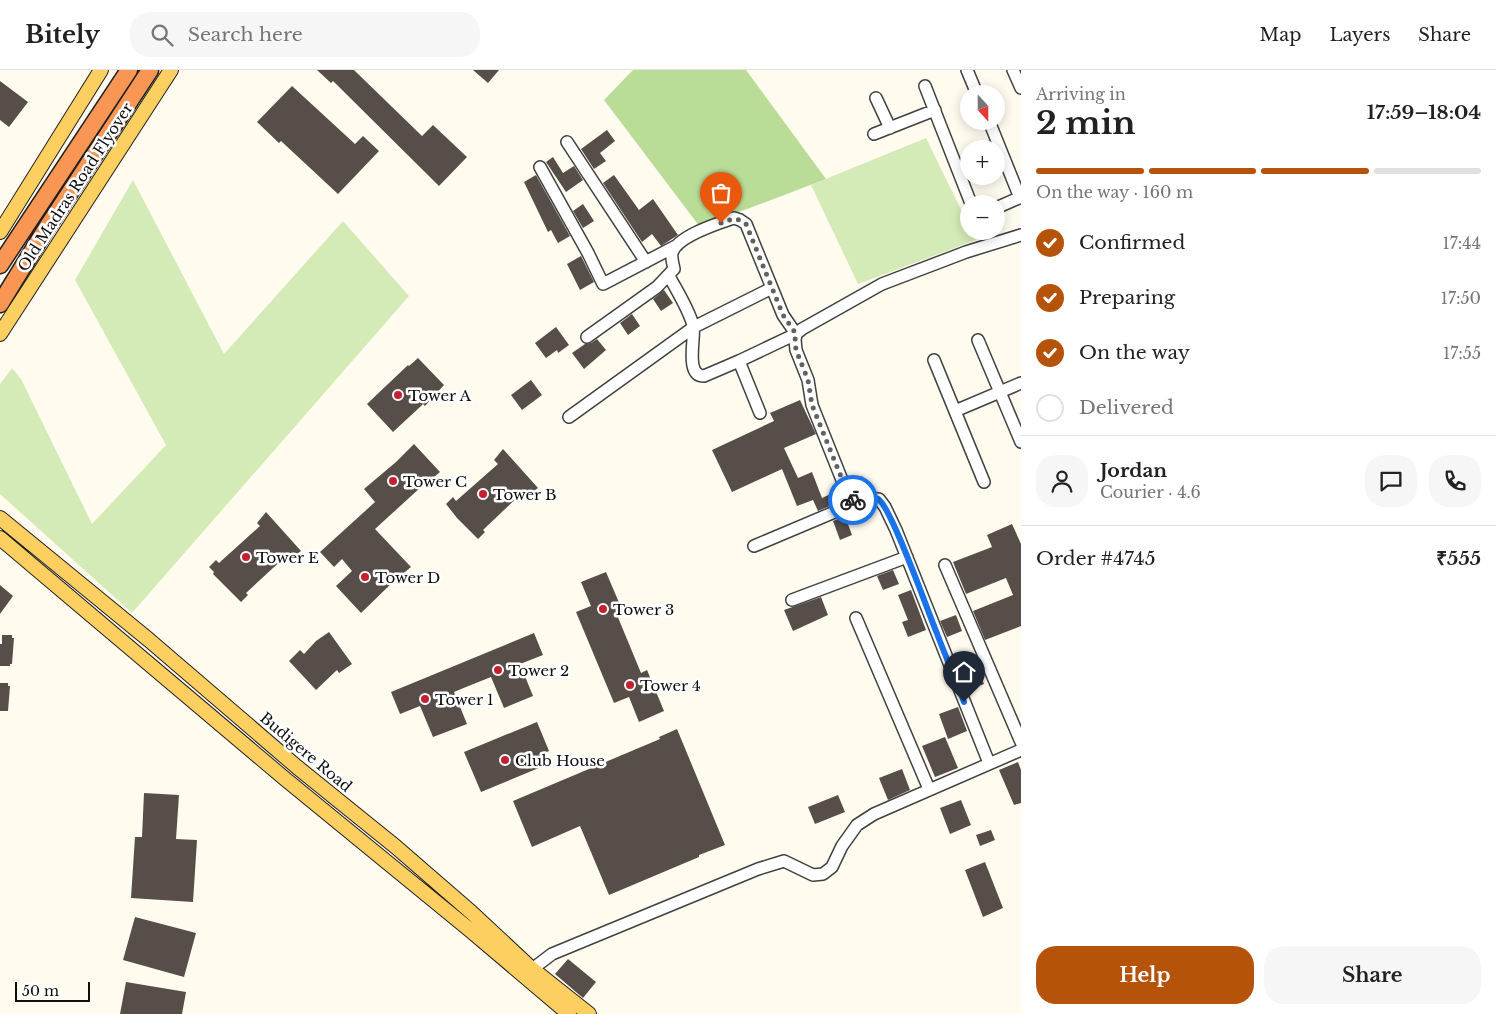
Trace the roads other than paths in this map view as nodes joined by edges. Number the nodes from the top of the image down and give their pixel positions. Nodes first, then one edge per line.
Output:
1 (102, 70) edge
2 (129, 70) edge
3 (150, 70) edge
4 (171, 70) edge
5 (967, 70) edge
6 (1013, 70) edge
7 (973, 85) edge
8 (925, 86) dead end
9 (1021, 88) edge
10 (876, 98) dead end
11 (935, 110) junction
12 (890, 128) junction
13 (993, 130) edge
14 (874, 134) dead end
15 (567, 142) dead end
16 (540, 167) dead end
17 (968, 195) edge
18 (1021, 198) edge
19 (1005, 204) edge
20 (0, 232) edge
21 (1021, 235) edge
22 (676, 246) junction
23 (646, 262) junction
24 (0, 264) edge
25 (669, 276) junction
26 (772, 288) junction
27 (0, 304) edge
28 (694, 327) junction
29 (0, 334) edge
30 (796, 334) junction
31 (587, 337) dead end
32 (978, 340) dead end
33 (934, 360) dead end
34 (740, 361) junction
35 (1021, 383) edge
36 (1000, 392) junction
37 (955, 411) junction
38 (760, 413) dead end
39 (569, 418) dead end
40 (1020, 438) edge
41 (984, 482) dead end
42 (864, 499) junction
43 (0, 518) edge
44 (0, 538) edge
45 (754, 546) dead end
46 (907, 557) junction
47 (945, 565) dead end
48 (792, 600) dead end
49 (856, 618) dead end
50 (1021, 742) edge
51 (1021, 750) edge
52 (989, 763) junction
53 (929, 789) junction
54 (527, 972) junction
55 (570, 1014) edge
56 (589, 1014) edge

1 - 20 main road
2 - 24 highway, Old Madras Road Flyover
3 - 27 highway, Old Madras Road Flyover
4 - 29 main road
5 - 7 street
6 - 9 street
8 - 11 street
10 - 12 street
11 - 12 street
11 - 17 street
12 - 14 street
13 - 18 street
15 - 23 street
16 - 23 street
18 - 19 street
21 - 30 street
22 - 23 street
22 - 25 street
22 - 26 street
25 - 28 street
25 - 31 street
26 - 28 street
26 - 30 street
28 - 34 street
28 - 39 street
30 - 34 street
30 - 42 street
32 - 36 street
33 - 37 street
34 - 38 street
35 - 36 street
36 - 37 street
36 - 40 street
37 - 41 street
42 - 45 street
42 - 46 street
43 - 54 main road, Budigere Road
44 - 54 main road, Budigere Road
46 - 48 street
46 - 52 street
47 - 50 street
49 - 53 street
51 - 52 street
52 - 53 street
53 - 54 street
54 - 55 main road, Budigere Road
54 - 56 main road, Budigere Road

